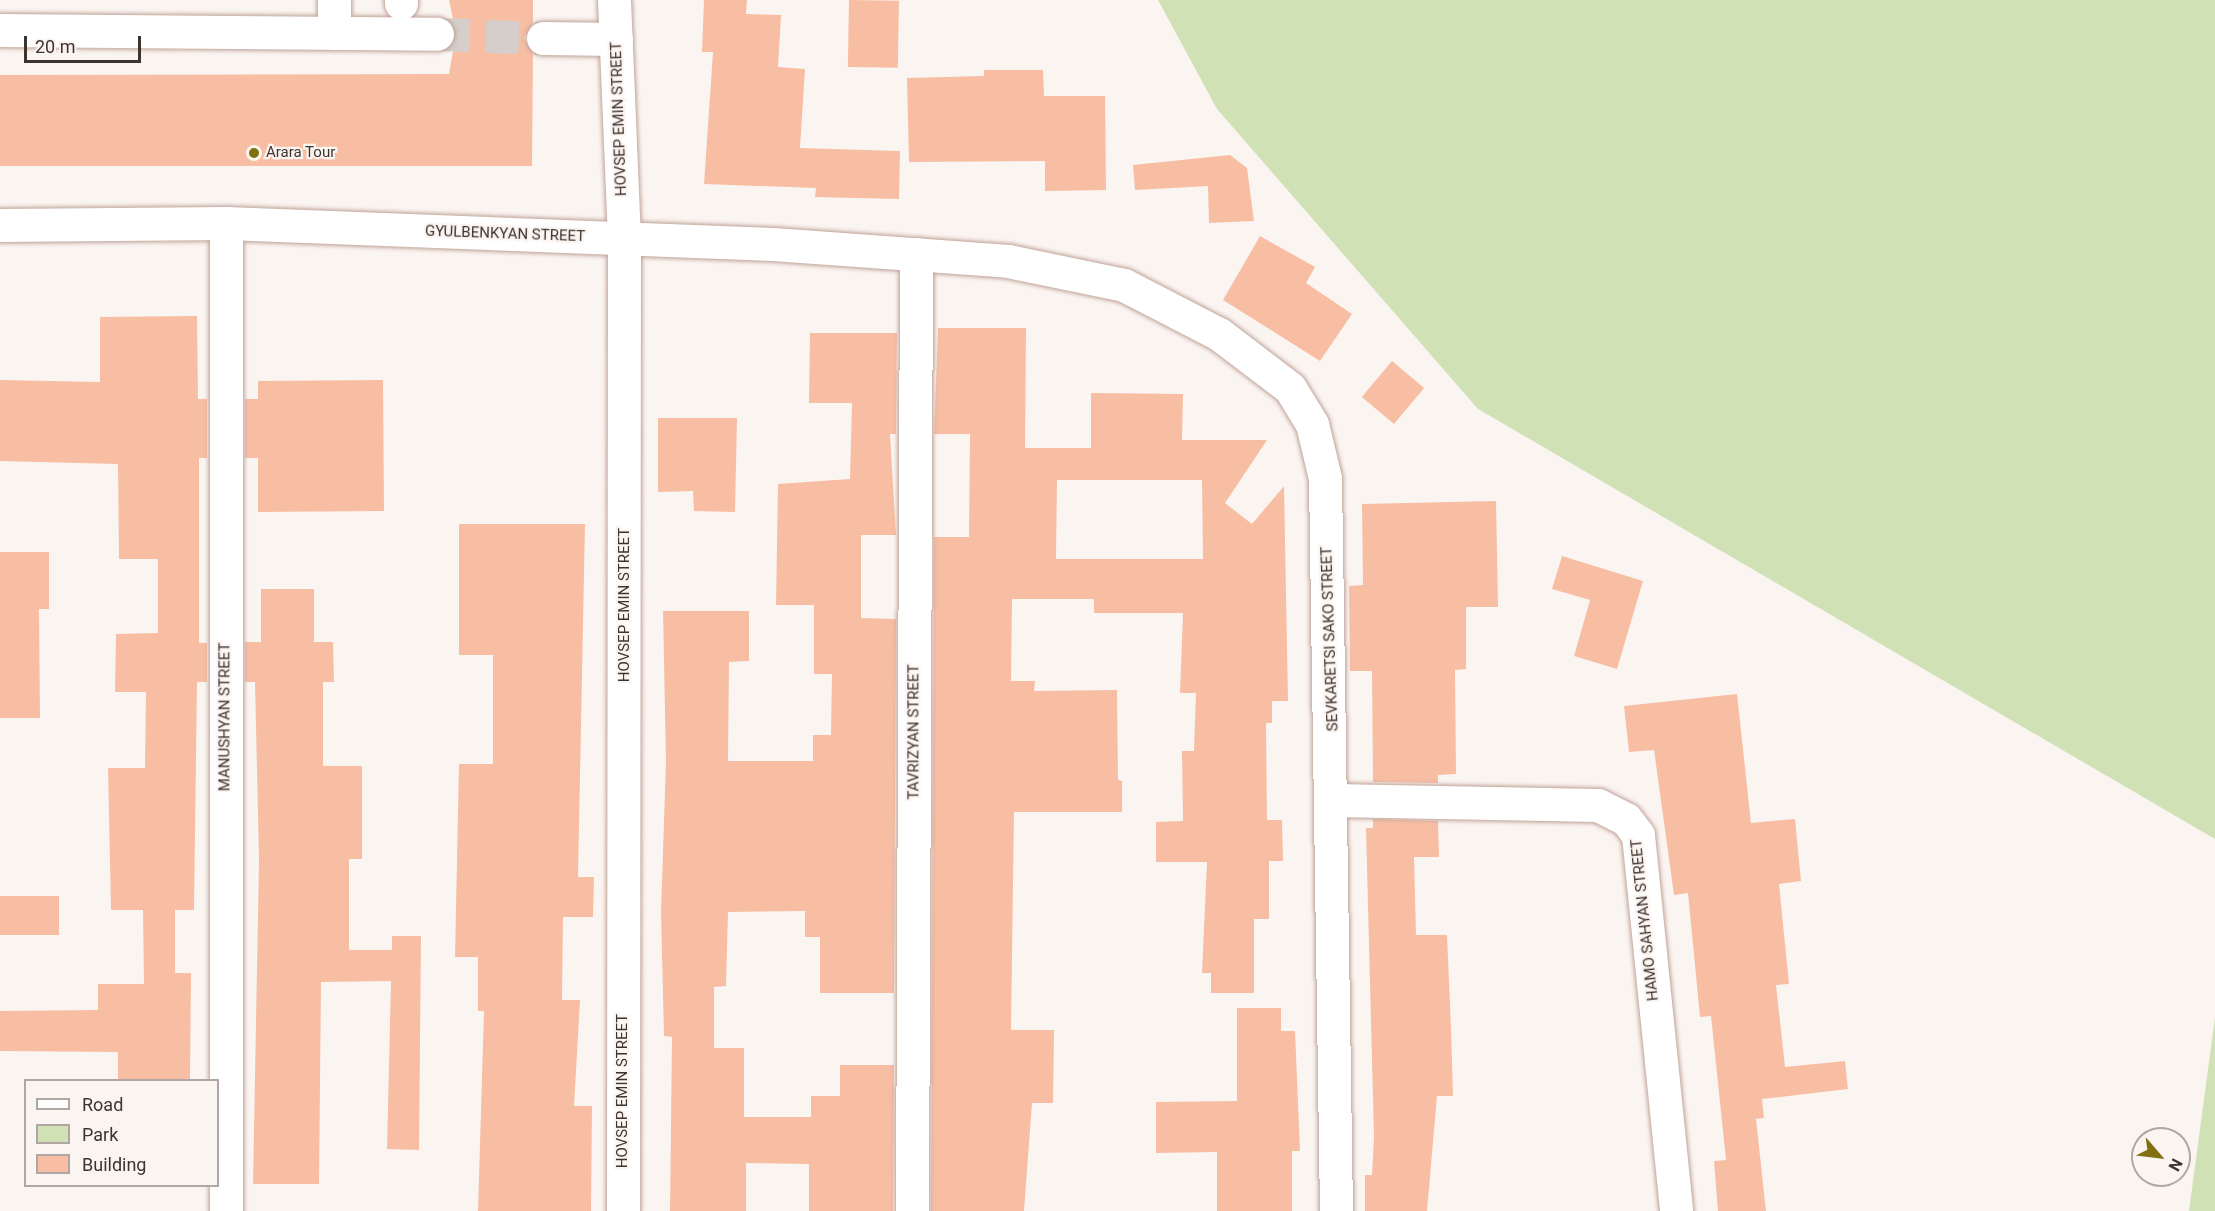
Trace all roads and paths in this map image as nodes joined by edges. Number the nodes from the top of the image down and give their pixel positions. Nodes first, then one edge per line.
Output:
1 (334, 0) edge
2 (614, 0) edge
3 (0, 30) edge
4 (334, 33) junction
5 (437, 34) tunnel mouth
6 (543, 38) tunnel mouth
7 (616, 39) junction
8 (226, 223) junction
9 (0, 225) edge
10 (624, 238) junction
11 (916, 254) junction
12 (1008, 261) joint
13 (1334, 800) junction
14 (226, 1211) edge
15 (623, 1211) edge
16 (912, 1211) edge
17 (1336, 1211) edge
18 (1676, 1211) edge

1 - 4 street
2 - 7 street, HOVSEP EMIN STREET
3 - 4 street
4 - 5 street
6 - 7 street
7 - 10 street, HOVSEP EMIN STREET
8 - 9 street, GYULBENKYAN STREET
8 - 10 street, GYULBENKYAN STREET
8 - 14 street, MANUSHYAN STREET
10 - 11 street, GYULBENKYAN STREET
10 - 15 street, HOVSEP EMIN STREET
11 - 12 street, GYULBENKYAN STREET
11 - 16 street, TAVRIZYAN STREET
12 - 13 street, SEVKARETSI SAKO STREET
13 - 17 street, SEVKARETSI SAKO STREET
13 - 18 street, HAMO SAHYAN STREET

